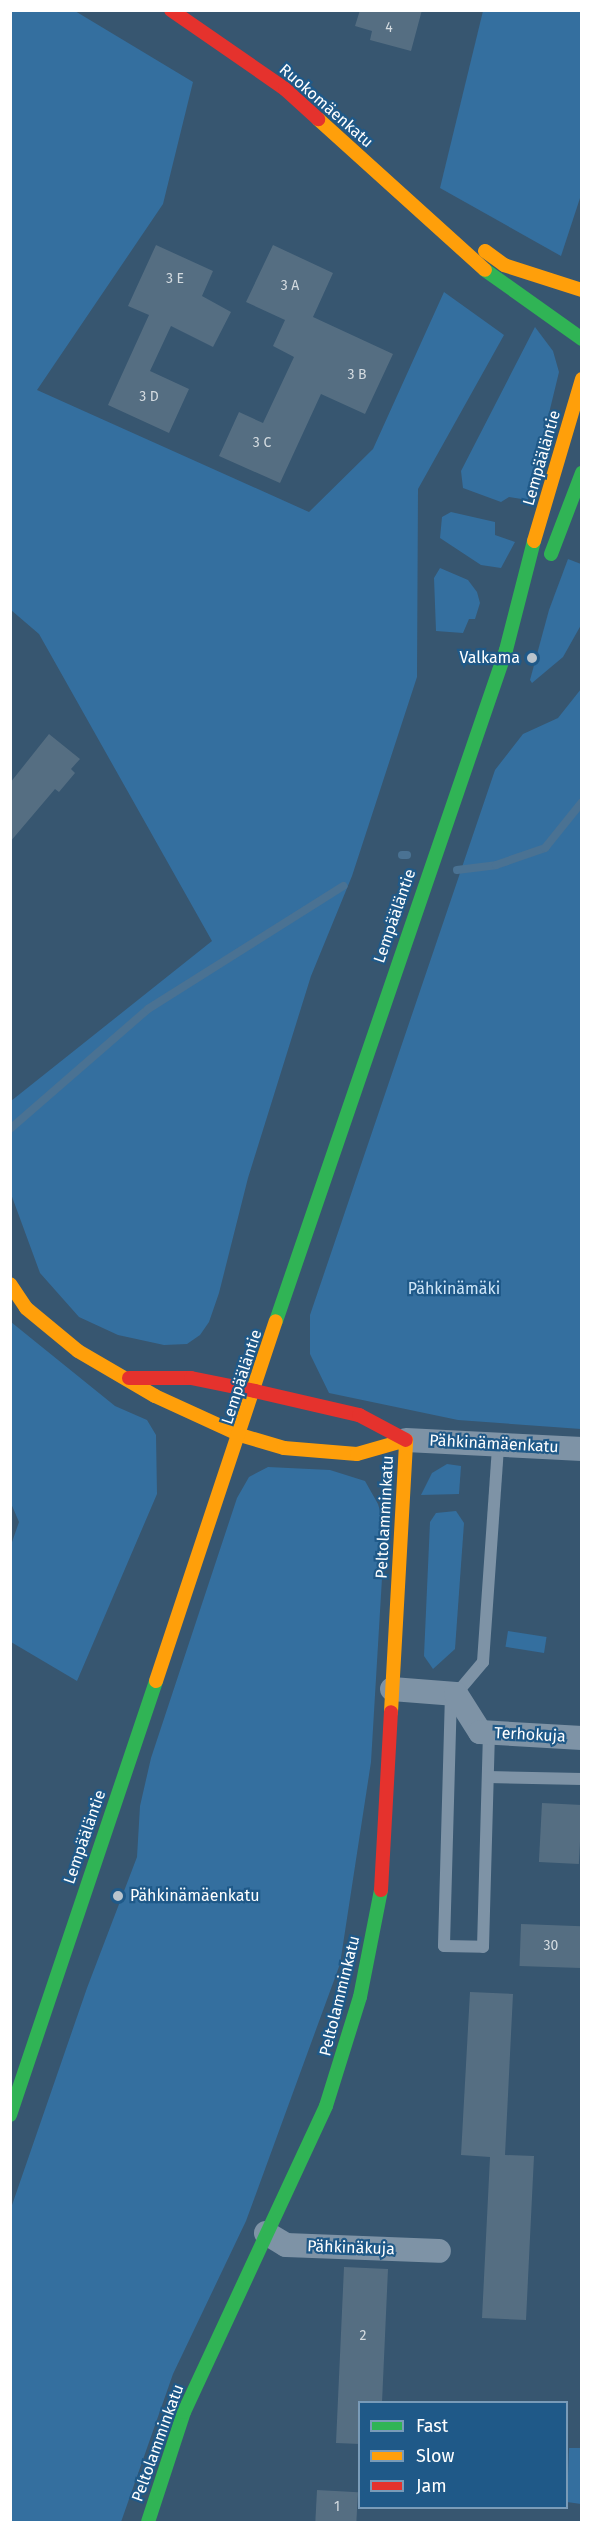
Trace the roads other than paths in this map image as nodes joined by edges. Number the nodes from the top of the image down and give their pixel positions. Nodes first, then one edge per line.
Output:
1 (178, 12) edge
2 (450, 237) junction
3 (582, 290) edge
4 (582, 339) edge
5 (582, 379) edge
6 (582, 473) edge
7 (506, 650) junction
8 (10, 1284) edge
9 (129, 1378) junction
10 (255, 1391) junction
11 (240, 1435) junction
12 (406, 1440) junction
13 (498, 1445) junction
14 (582, 1449) edge
15 (392, 1689) junction
16 (454, 1694) junction
17 (489, 1732) junction
18 (582, 1738) edge
19 (488, 1777) junction
20 (582, 1779) edge
21 (10, 2115) edge
22 (266, 2234) junction
23 (439, 2251) dead end
24 (148, 2523) edge

1 - 2 street, Ruokomäenkatu
2 - 3 street, Ruokomäenkatu
2 - 4 street, Ruokomäenkatu
5 - 7 street, Lempääläntie
6 - 7 street, Lempääläntie
7 - 10 street, Lempääläntie
8 - 9 street, Pähkinämäenkatu
9 - 10 street, Pähkinämäenkatu
9 - 11 street, Pähkinämäenkatu
10 - 11 street, Lempääläntie
10 - 12 street, Pähkinämäenkatu
11 - 12 street, Pähkinämäenkatu
11 - 21 street, Lempääläntie
12 - 13 street, Pähkinämäenkatu
12 - 15 street, Peltolamminkatu
13 - 14 street, Pähkinämäenkatu
13 - 16 lane
15 - 16 street
15 - 22 street, Peltolamminkatu
16 - 17 street, Terhokuja
16 - 19 lane
17 - 18 street, Terhokuja
17 - 19 lane
19 - 20 lane
22 - 23 street, Pähkinäkuja
22 - 24 street, Peltolamminkatu

